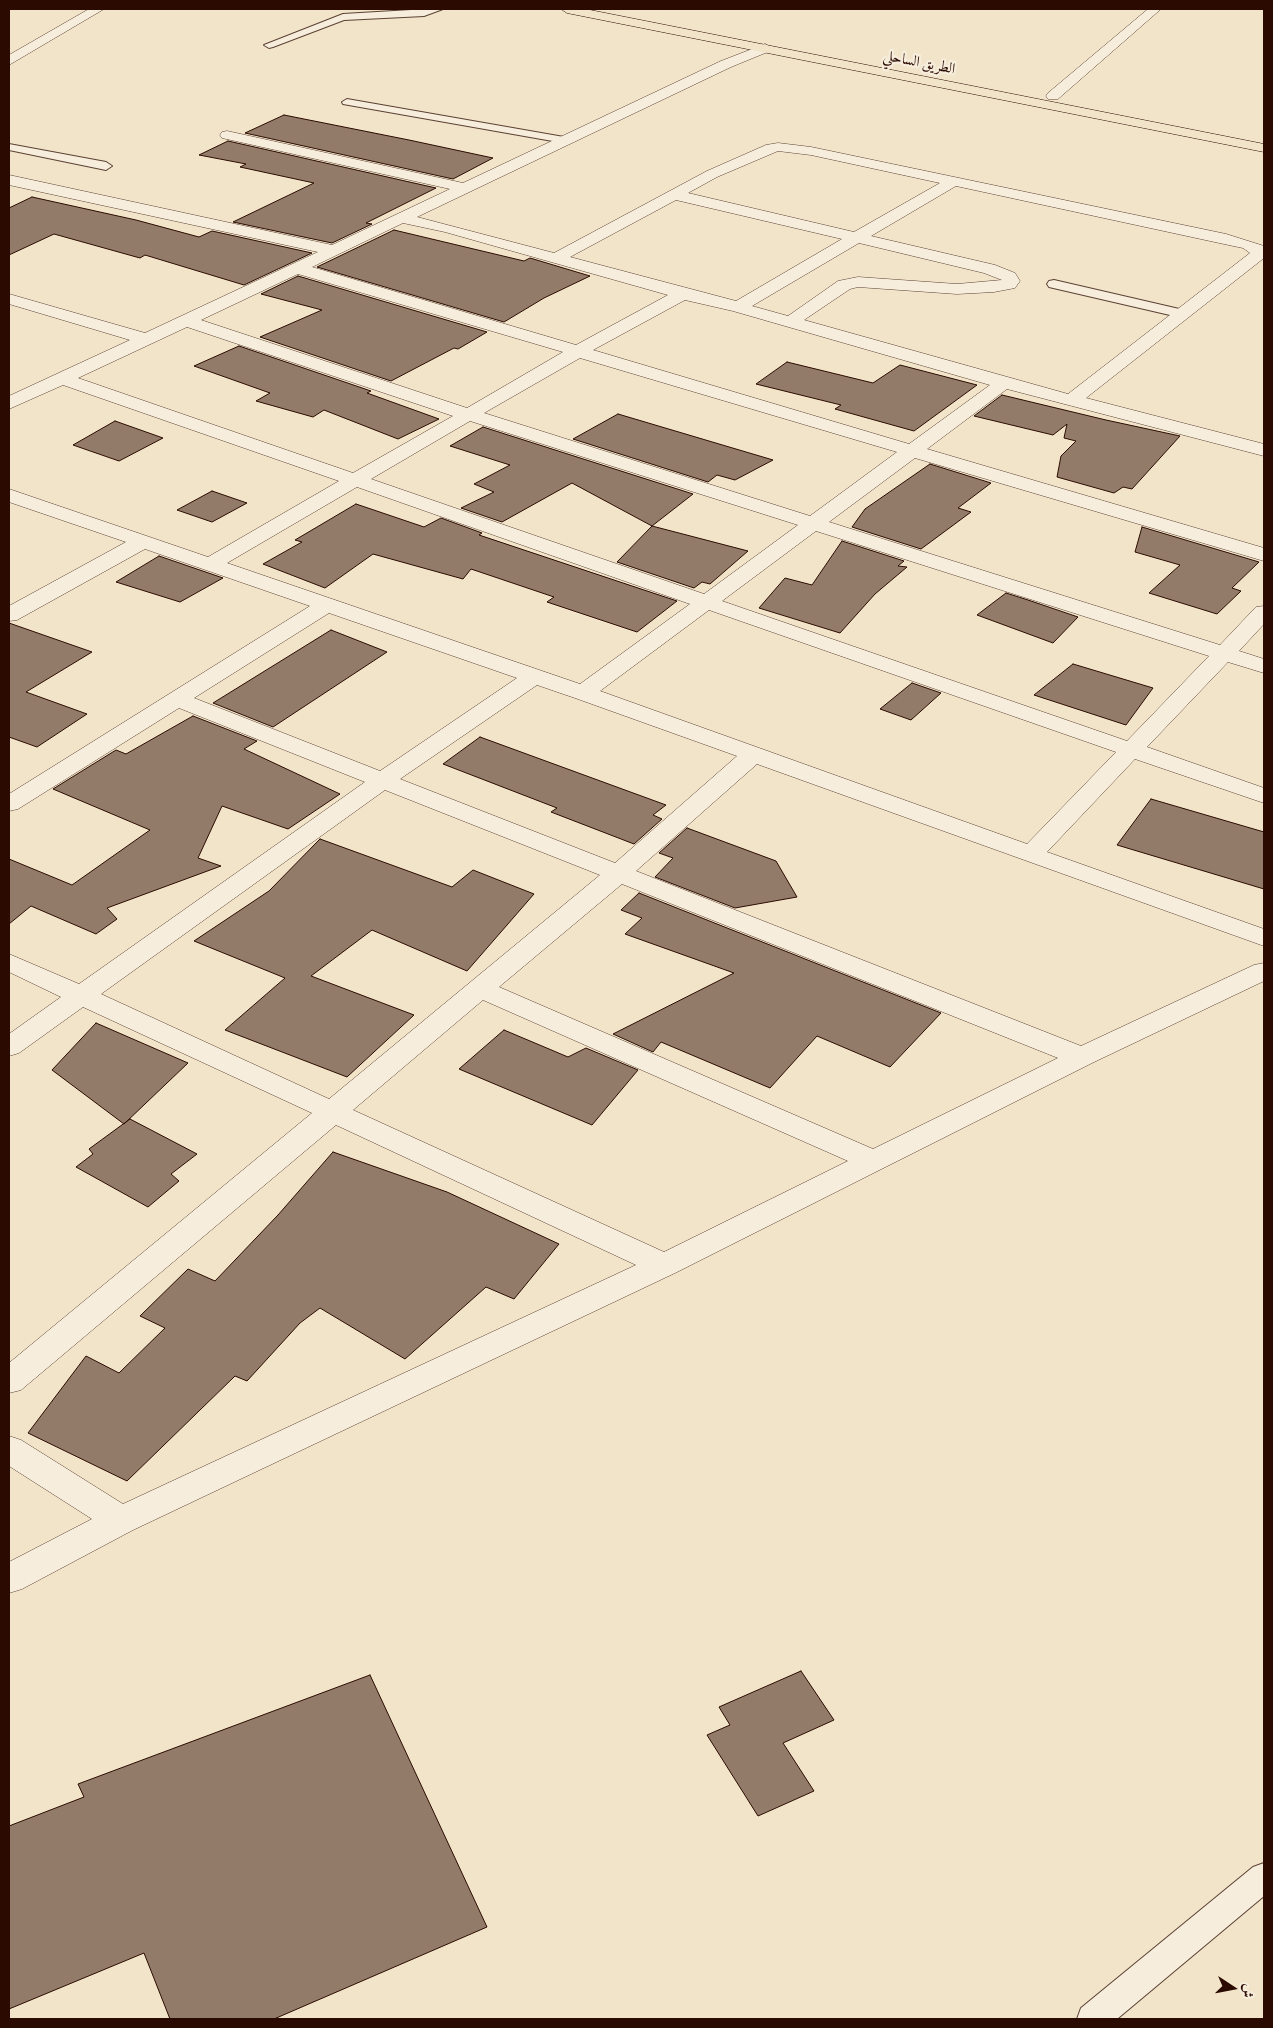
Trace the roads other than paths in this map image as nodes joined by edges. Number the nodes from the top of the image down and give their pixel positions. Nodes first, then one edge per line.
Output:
1 (98, 9) edge
2 (438, 9) edge
3 (606, 9) edge
4 (1155, 9) edge
5 (578, 10) edge
6 (269, 45) dead end
7 (765, 48) junction
8 (9, 61) edge
9 (1053, 96) junction
10 (347, 102) dead end
11 (227, 134) dead end
12 (1264, 138) edge
13 (564, 140) junction
14 (9, 147) edge
15 (1264, 148) edge
16 (106, 166) dead end
17 (9, 180) edge
18 (952, 182) junction
19 (466, 188) junction
20 (675, 195) junction
21 (401, 218) junction
22 (859, 238) junction
23 (334, 250) junction
24 (556, 258) junction
25 (297, 268) junction
26 (794, 276) junction
27 (1054, 284) dead end
28 (844, 286) junction
29 (682, 294) junction
30 (9, 299) edge
31 (738, 307) junction
32 (1183, 314) junction
33 (186, 321) junction
34 (790, 322) junction
35 (145, 339) junction
36 (578, 351) junction
37 (61, 378) junction
38 (1004, 383) junction
39 (1070, 400) junction
40 (9, 404) edge
41 (470, 414) junction
42 (1264, 450) edge
43 (910, 452) junction
44 (356, 480) junction
45 (9, 495) edge
46 (814, 524) junction
47 (142, 542) junction
48 (1264, 556) edge
49 (209, 565) junction
50 (328, 604) junction
51 (706, 604) junction
52 (1264, 612) edge
53 (9, 615) edge
54 (1223, 653) junction
55 (1264, 666) edge
56 (535, 676) junction
57 (583, 693) junction
58 (175, 698) junction
59 (1130, 751) junction
60 (754, 754) junction
61 (381, 781) junction
62 (1264, 796) edge
63 (9, 804) edge
64 (1032, 853) junction
65 (619, 873) junction
66 (1264, 938) edge
67 (9, 962) edge
68 (1264, 971) edge
69 (480, 990) junction
70 (78, 996) junction
71 (9, 1047) edge
72 (1082, 1057) junction
73 (331, 1113) junction
74 (872, 1160) junction
75 (664, 1265) junction
76 (9, 1381) edge
77 (9, 1449) edge
78 (121, 1520) junction
79 (9, 1579) edge
80 (1264, 1877) edge
81 (1093, 2019) edge

1 - 8 street
2 - 6 lane
3 - 9 highway, الطريق الساحلي
4 - 9 street
5 - 7 highway, الطريق الساحلي
7 - 13 street
7 - 15 highway, الطريق الساحلي
9 - 12 highway, الطريق الساحلي
10 - 13 lane
11 - 19 street
13 - 19 street
14 - 16 lane
17 - 23 street
18 - 20 street
18 - 22 street
18 - 32 street
19 - 21 street
20 - 22 street
20 - 24 street
21 - 23 street
21 - 24 street
22 - 26 street
22 - 28 street
23 - 25 street
24 - 29 street
25 - 33 street
25 - 36 street
26 - 28 street
26 - 31 street
27 - 32 lane
28 - 34 street
29 - 31 street
29 - 36 street
30 - 35 street
31 - 34 street
32 - 39 street
33 - 35 street
33 - 41 street
34 - 38 street
35 - 37 street
36 - 41 street
36 - 43 street
37 - 40 street
37 - 44 street
38 - 39 street
38 - 43 street
39 - 42 street
41 - 44 street
41 - 46 street
43 - 46 street
43 - 48 street
44 - 49 street
44 - 51 street
45 - 47 street
46 - 51 street
46 - 54 street
47 - 49 street
47 - 53 street
49 - 50 street
50 - 56 street
50 - 58 street
51 - 57 street
51 - 59 street
52 - 54 street
54 - 55 street
54 - 59 street
56 - 57 street
56 - 61 street
57 - 60 street
58 - 61 street
58 - 63 street
59 - 62 street
59 - 64 street
60 - 64 street
60 - 65 street
61 - 65 street
61 - 70 street
64 - 66 street
65 - 69 street
65 - 72 street
67 - 70 street
68 - 72 street
69 - 73 street
69 - 74 street
70 - 71 street
70 - 73 street
72 - 74 street
73 - 75 street
73 - 76 street
74 - 75 street
75 - 78 street
77 - 78 street
78 - 79 street
80 - 81 lane

